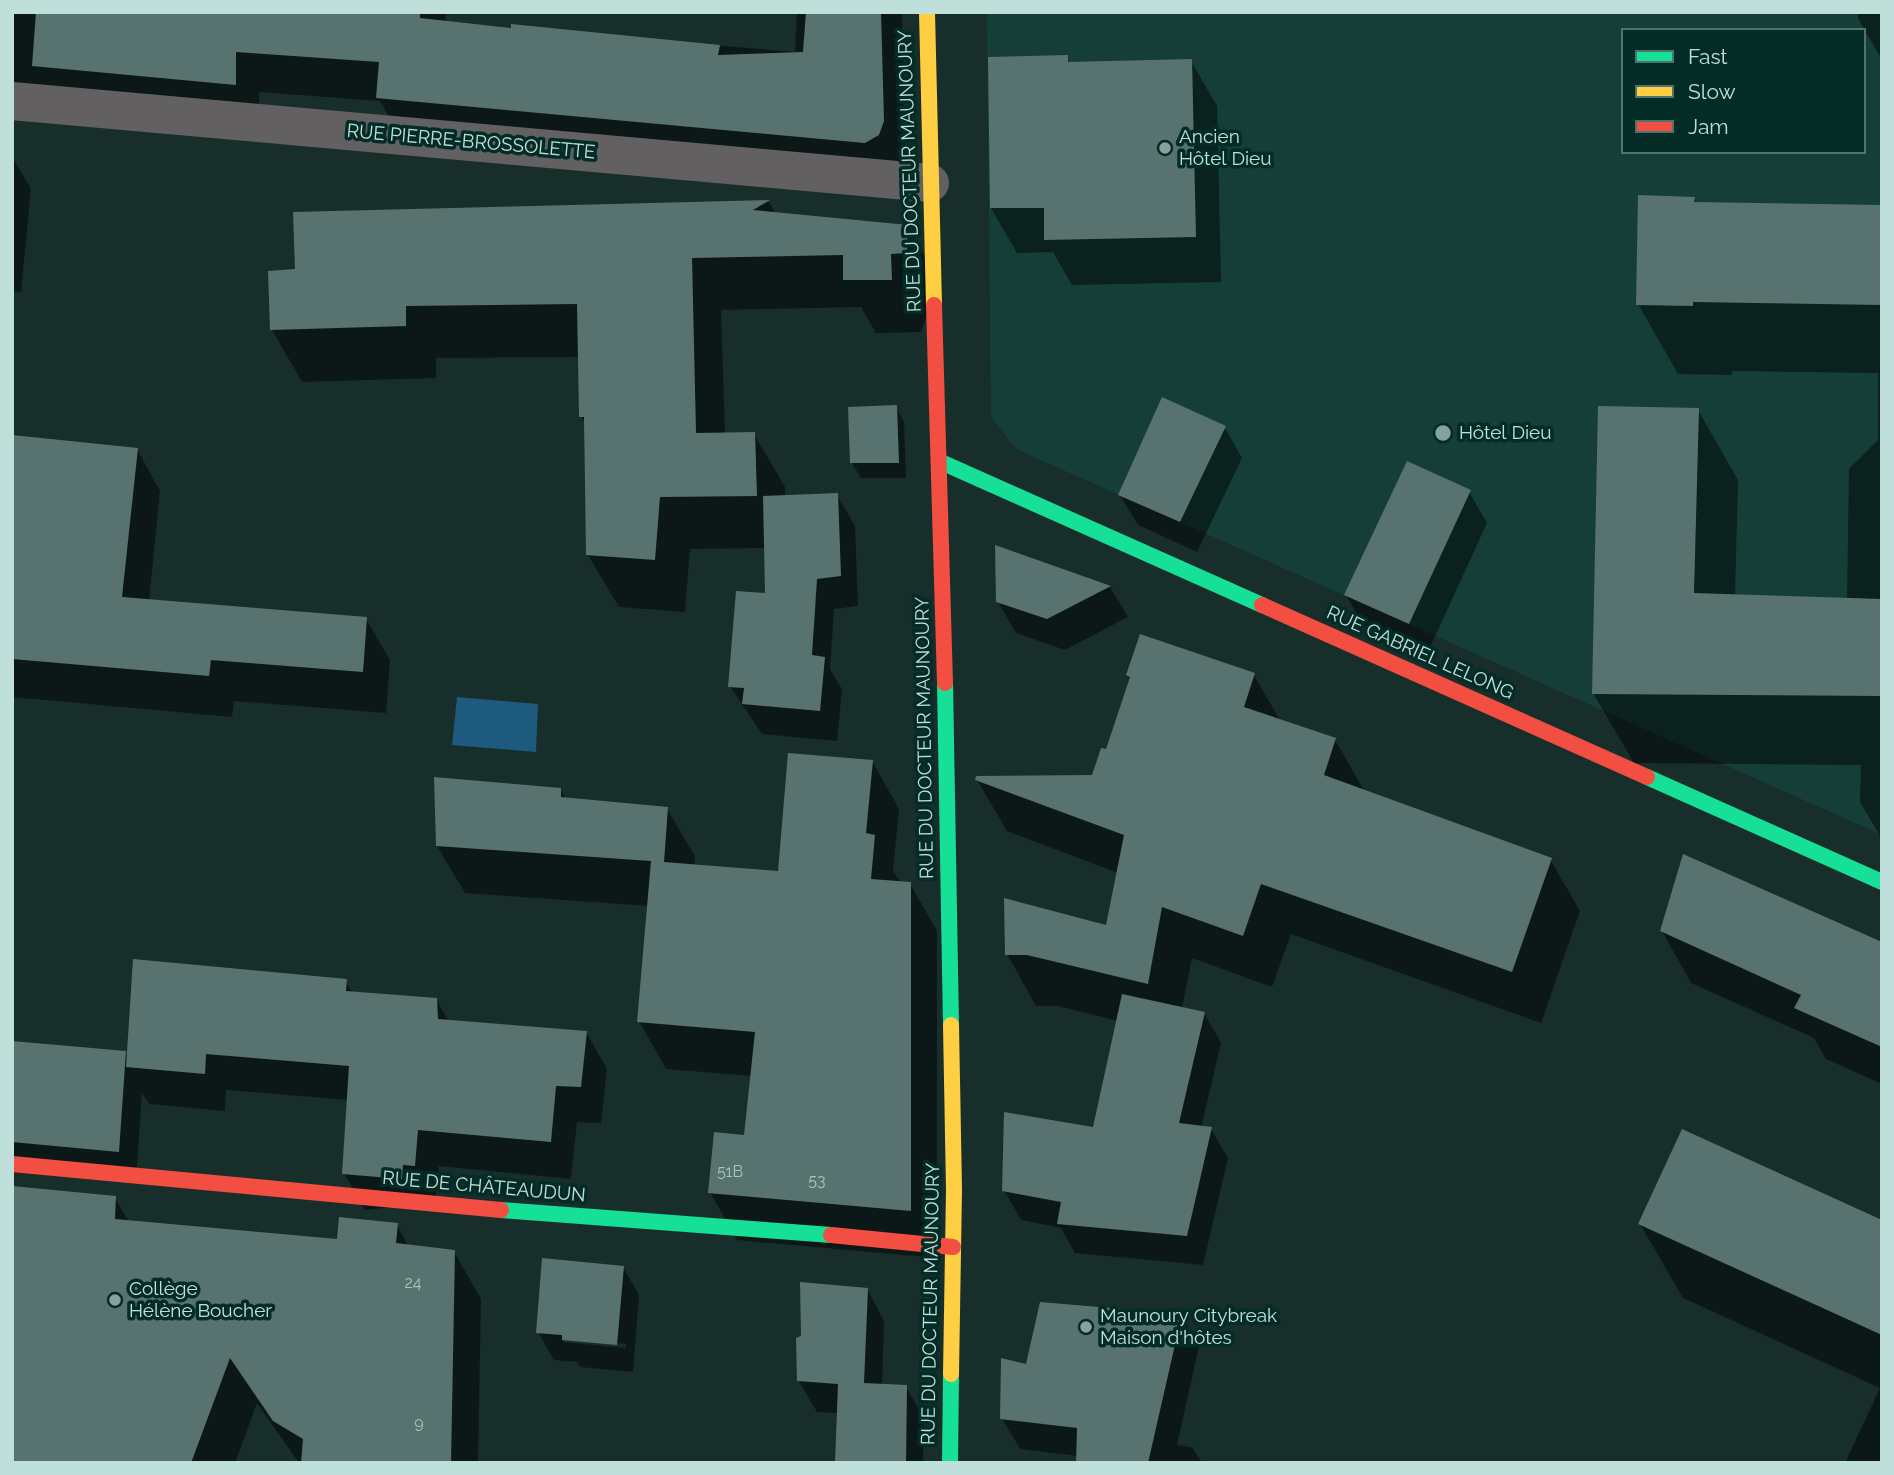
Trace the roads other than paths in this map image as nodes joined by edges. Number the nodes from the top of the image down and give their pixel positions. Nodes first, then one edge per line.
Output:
1 (927, 12) edge
2 (12, 101) edge
3 (930, 183) junction
4 (942, 462) junction
5 (1882, 882) edge
6 (12, 1164) edge
7 (953, 1247) junction
8 (950, 1463) edge

1 - 3 street, RUE DU DOCTEUR MAUNOURY
2 - 3 street, RUE PIERRE-BROSSOLETTE
3 - 4 street, RUE DU DOCTEUR MAUNOURY
4 - 5 street, RUE GABRIEL LELONG
4 - 7 street, RUE DU DOCTEUR MAUNOURY
6 - 7 street, RUE DE CHÂTEAUDUN
7 - 8 street, RUE DU DOCTEUR MAUNOURY

